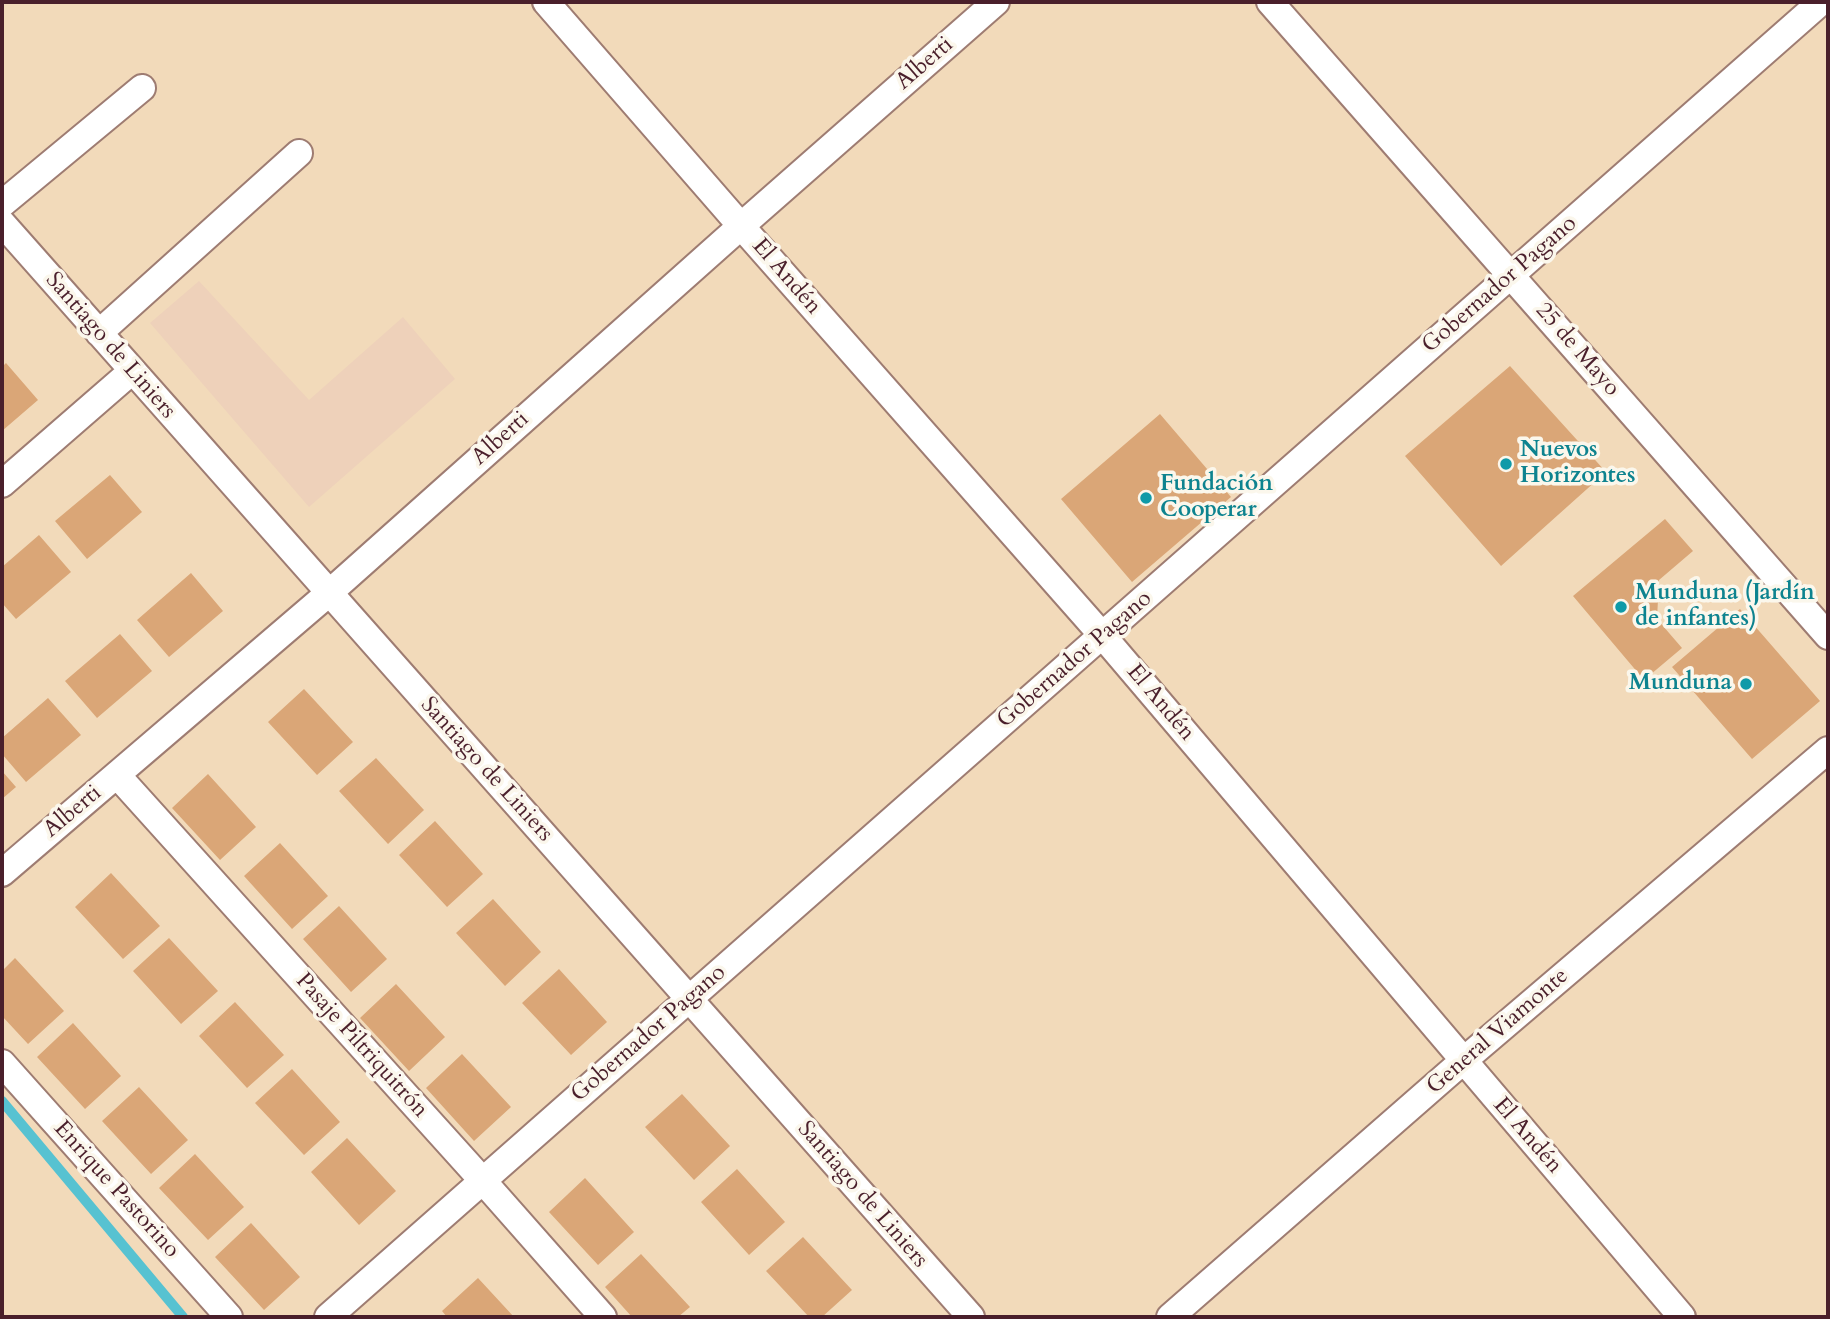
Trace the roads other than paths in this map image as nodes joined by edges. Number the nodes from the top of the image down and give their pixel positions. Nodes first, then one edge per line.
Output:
1 (546, 2) edge
2 (996, 2) edge
3 (1270, 2) edge
4 (1821, 2) edge
5 (142, 88) dead end
6 (299, 153) dead end
7 (2, 204) edge
8 (2, 223) edge
9 (741, 226) junction
10 (1511, 275) junction
11 (99, 333) junction
12 (132, 371) junction
13 (2, 484) edge
14 (329, 593) junction
15 (1102, 635) junction
16 (1828, 636) edge
17 (1828, 750) edge
18 (117, 775) junction
19 (2, 873) edge
20 (690, 999) junction
21 (1463, 1061) junction
22 (2, 1063) edge
23 (483, 1181) junction
24 (229, 1317) edge
25 (328, 1317) edge
26 (603, 1317) edge
27 (971, 1317) edge
28 (1170, 1317) edge
29 (1682, 1317) edge

1 - 9 street, El Andén
2 - 9 street, Alberti
3 - 10 street, 25 de Mayo
4 - 10 street, Gobernador Pagano
5 - 7 street
6 - 11 street
8 - 11 street, Santiago de Liniers
9 - 14 street, Alberti
9 - 15 street, El Andén
10 - 15 street, Gobernador Pagano
10 - 16 street, 25 de Mayo
11 - 12 street, Santiago de Liniers
12 - 13 street
12 - 14 street, Santiago de Liniers
14 - 18 street, Alberti
14 - 20 street, Santiago de Liniers
15 - 20 street, Gobernador Pagano
15 - 21 street, El Andén
17 - 21 street, General Viamonte
18 - 19 street, Alberti
18 - 23 street, Pasaje Piltriquitrón
20 - 23 street, Gobernador Pagano
20 - 27 street, Santiago de Liniers
21 - 28 street, General Viamonte
21 - 29 street, El Andén
22 - 24 street, Enrique Pastorino
23 - 25 street, Gobernador Pagano
23 - 26 street, Pasaje Piltriquitrón

